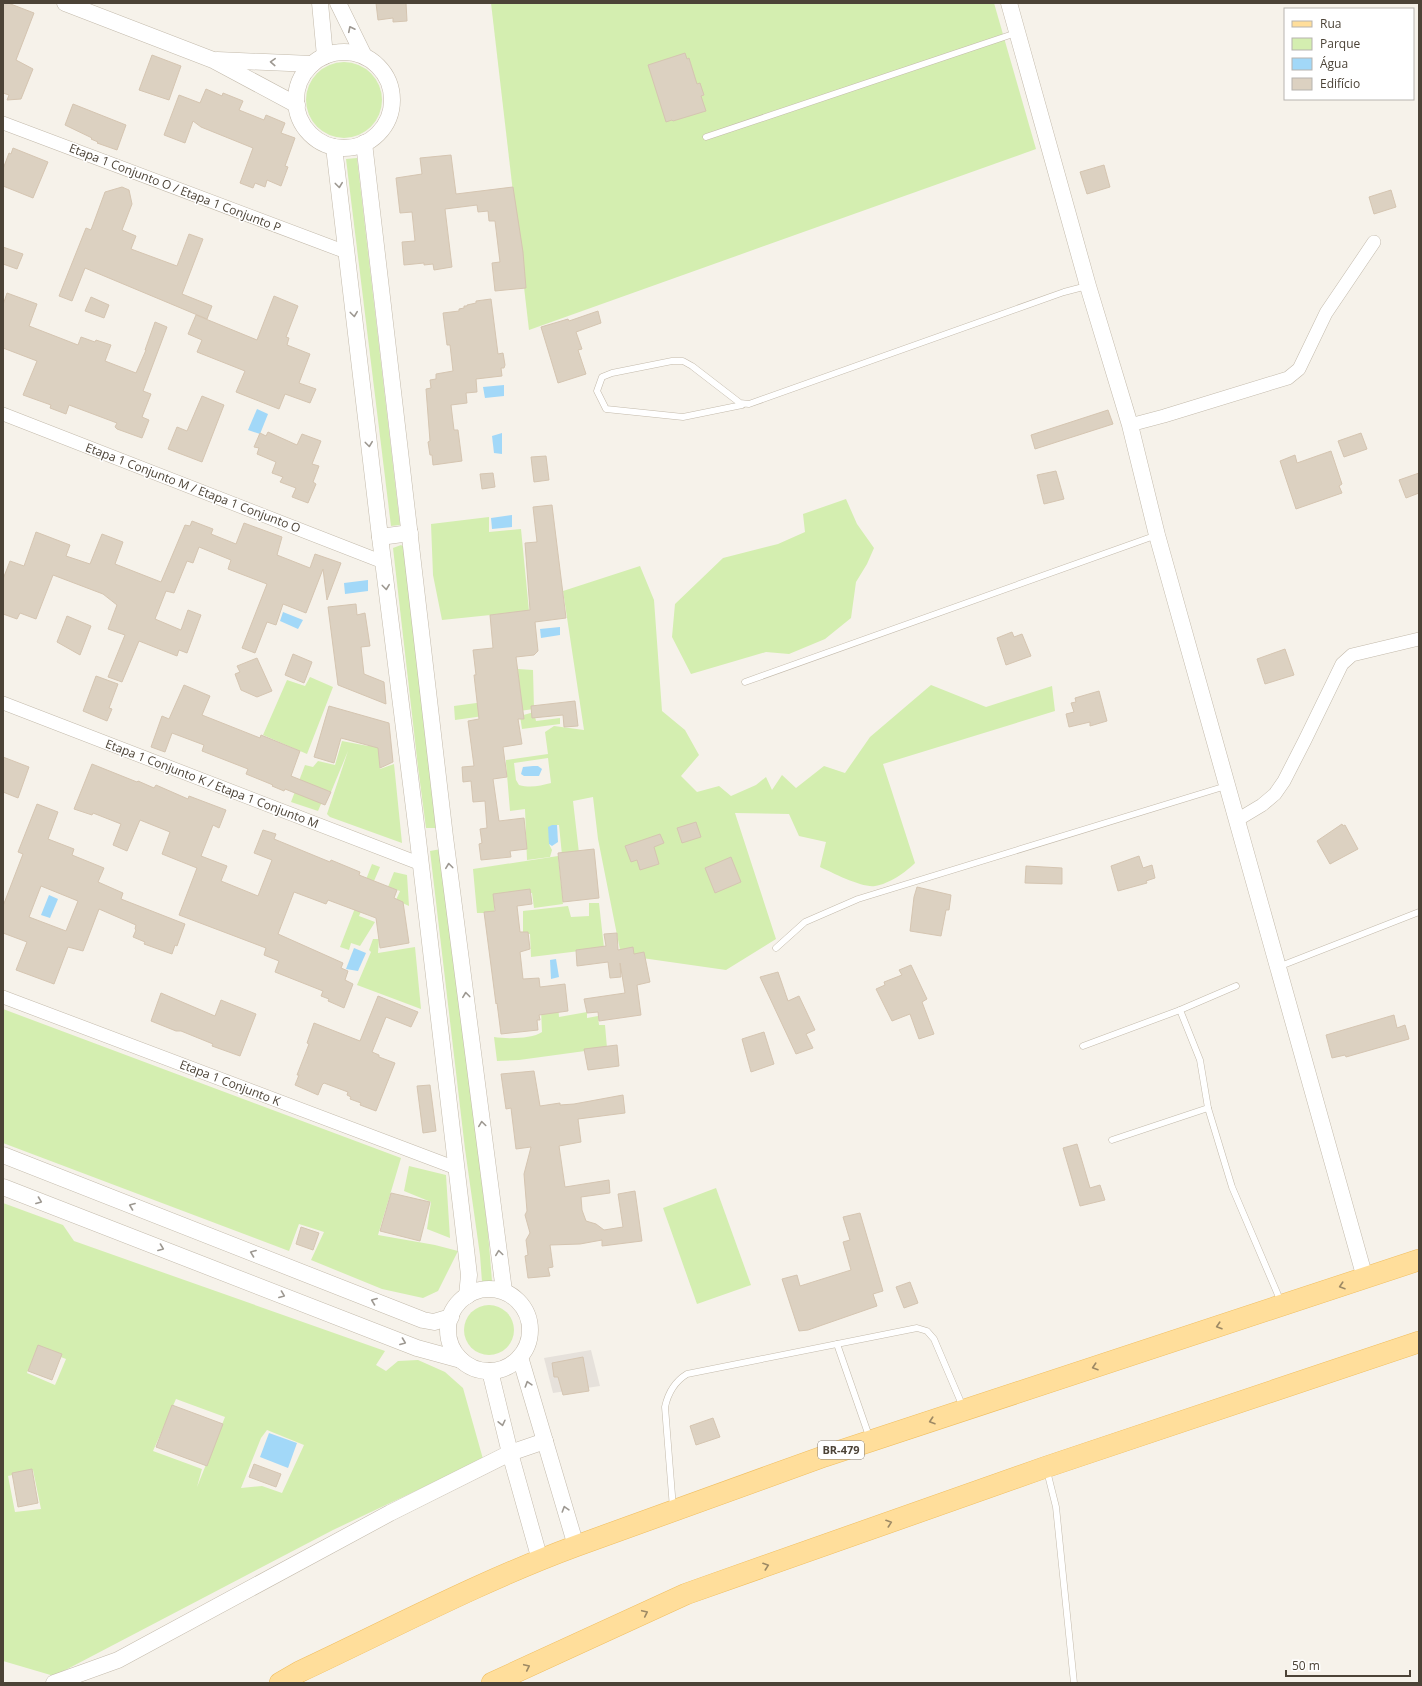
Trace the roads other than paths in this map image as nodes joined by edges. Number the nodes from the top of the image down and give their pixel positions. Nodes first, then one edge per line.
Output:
1 (65, 3) edge
2 (320, 3) edge
3 (338, 3) edge
4 (1009, 3) edge
5 (1017, 32) junction
6 (364, 56) junction
7 (213, 60) junction
8 (319, 60) junction
9 (296, 105) junction
10 (3, 123) edge
11 (706, 137) dead end
12 (364, 143) junction
13 (334, 147) junction
14 (1374, 242) dead end
15 (346, 252) junction
16 (1088, 286) junction
17 (742, 404) junction
18 (3, 414) edge
19 (1130, 425) junction
20 (410, 533) junction
21 (1156, 535) junction
22 (380, 538) junction
23 (382, 562) junction
24 (1419, 639) edge
25 (745, 682) dead end
26 (3, 703) edge
27 (1227, 786) junction
28 (1237, 820) junction
29 (445, 837) junction
30 (418, 840) junction
31 (421, 864) junction
32 (1419, 912) edge
33 (776, 948) dead end
34 (1278, 967) junction
35 (1236, 986) dead end
36 (3, 997) edge
37 (1180, 1010) junction
38 (1083, 1046) dead end
39 (1208, 1108) junction
40 (1112, 1140) dead end
41 (3, 1155) edge
42 (456, 1168) junction
43 (3, 1187) edge
44 (1419, 1260) edge
45 (1365, 1278) junction
46 (504, 1291) junction
47 (467, 1296) junction
48 (1282, 1305) junction
49 (451, 1317) junction
50 (1419, 1342) edge
51 (836, 1344) junction
52 (520, 1357) junction
53 (461, 1360) junction
54 (490, 1371) junction
55 (964, 1410) junction
56 (545, 1441) junction
57 (870, 1441) junction
58 (510, 1453) junction
59 (1046, 1467) junction
60 (673, 1511) junction
61 (576, 1546) junction
62 (540, 1560) junction
63 (54, 1683) edge
64 (280, 1683) edge
65 (492, 1683) edge
66 (1074, 1683) edge

1 - 7 street
2 - 8 street
6 -> 3 street
4 - 5 street
5 - 11 lane
5 - 16 street
6 - 8 street
6 - 12 street
8 -> 7 street
7 - 9 street
8 - 9 street
9 - 13 street
10 - 15 street, Etapa 1 Conjunto O / Etapa 1 Conjunto P
12 - 13 street
12 - 20 street
13 -> 15 street
14 - 19 street
15 -> 22 street
16 - 17 lane
16 - 19 street
17 - 17 lane
18 - 23 street, Etapa 1 Conjunto M / Etapa 1 Conjunto O
19 - 21 street
20 - 22 street
20 - 29 street
21 - 25 lane
21 - 27 street
22 - 23 street
23 -> 30 street
24 - 28 street
26 - 31 street, Etapa 1 Conjunto K / Etapa 1 Conjunto M
27 - 28 street
27 - 33 lane
28 - 34 street
29 - 30 street
46 -> 29 street
30 - 31 street
31 - 42 street
32 - 34 lane
34 - 45 street
35 - 37 lane
36 - 42 street, Etapa 1 Conjunto K
37 - 38 lane
37 - 39 lane
39 - 40 lane
39 - 48 lane
49 -> 41 street
42 - 47 street
43 -> 53 street
44 - 45 main road, BR-479
45 -> 48 main road, BR-479
46 - 47 street
46 - 52 street
47 - 49 street
48 -> 55 main road, BR-479
49 - 53 street
50 - 59 main road
51 - 55 lane
51 - 57 lane
51 - 60 lane
52 - 54 street
56 -> 52 street
53 - 54 street
54 -> 58 street
55 -> 57 main road, BR-479
56 - 58 street
61 -> 56 street
57 - 60 main road, BR-479
58 - 62 street
58 - 63 street
65 -> 59 main road
59 - 66 lane
60 - 61 main road, BR-479
61 - 62 main road, BR-479
62 - 64 main road, BR-479

